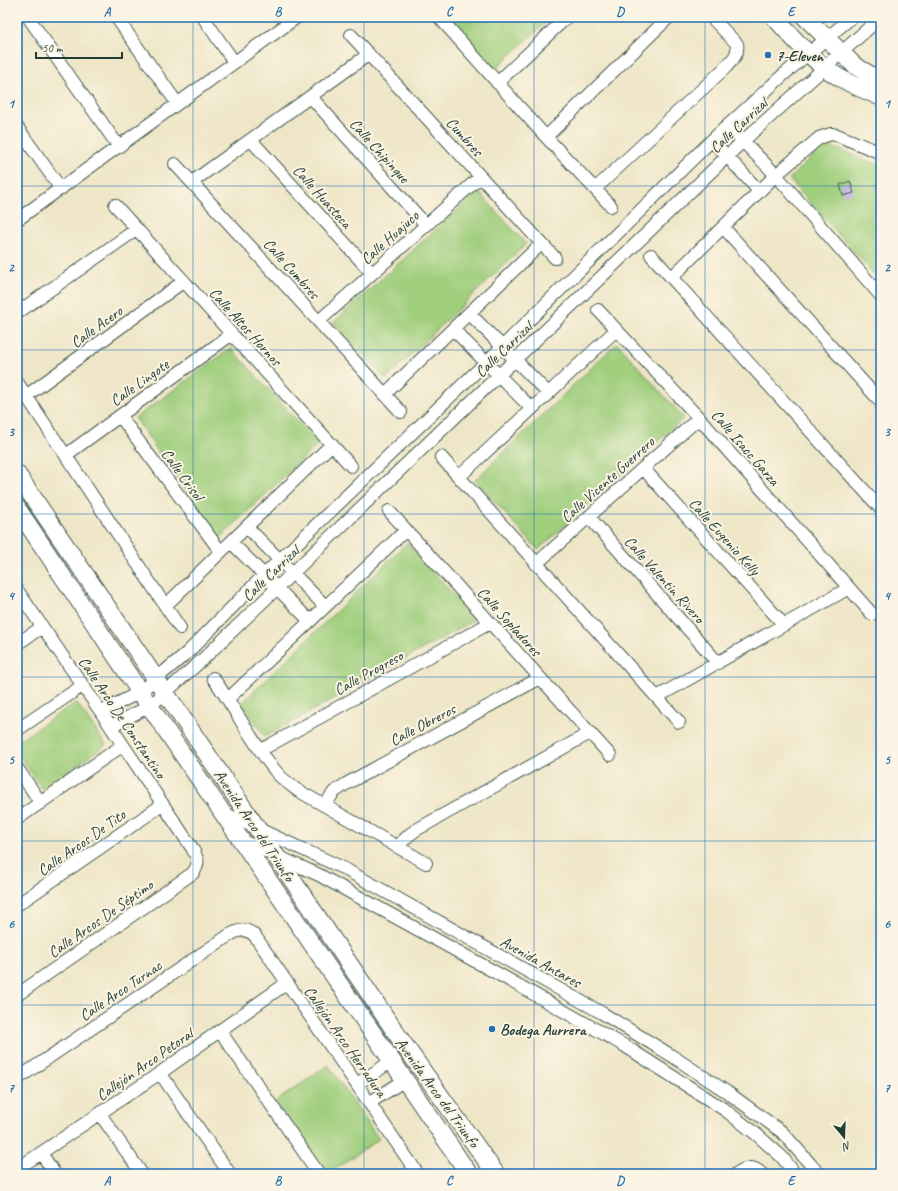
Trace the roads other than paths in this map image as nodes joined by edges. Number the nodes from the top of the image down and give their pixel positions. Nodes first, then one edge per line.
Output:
1 (28, 17) edge
2 (116, 17) edge
3 (203, 17) edge
4 (439, 17) edge
5 (567, 17) edge
6 (669, 17) edge
7 (711, 17) edge
8 (774, 17) edge
9 (805, 17) edge
10 (852, 17) edge
11 (881, 17) edge
12 (294, 18) edge
13 (351, 35) dead end
14 (826, 38) junction
15 (841, 53) junction
16 (369, 54) junction
17 (808, 54) junction
18 (234, 62) junction
19 (824, 68) junction
20 (881, 81) edge
21 (497, 83) junction
22 (311, 97) junction
23 (881, 97) edge
24 (177, 104) junction
25 (728, 126) junction
26 (17, 127) edge
27 (546, 137) junction
28 (251, 140) junction
29 (712, 140) junction
30 (743, 142) junction
31 (119, 148) junction
32 (881, 153) edge
33 (727, 157) junction
34 (175, 164) dead end
35 (776, 175) junction
36 (480, 177) junction
37 (192, 182) junction
38 (60, 189) junction
39 (595, 189) junction
40 (759, 192) junction
41 (115, 205) dead end
42 (611, 206) dead end
43 (17, 220) edge
44 (426, 225) junction
45 (723, 227) junction
46 (137, 229) junction
47 (541, 244) junction
48 (651, 255) dead end
49 (555, 258) dead end
50 (372, 273) junction
51 (672, 277) junction
52 (184, 281) junction
53 (881, 296) edge
54 (598, 310) dead end
55 (17, 313) edge
56 (469, 313) junction
57 (319, 321) junction
58 (453, 329) junction
59 (616, 330) junction
60 (232, 334) junction
61 (502, 346) junction
62 (515, 359) junction
63 (486, 362) junction
64 (499, 375) junction
65 (17, 382) edge
66 (548, 393) junction
67 (385, 394) junction
68 (26, 396) junction
69 (881, 402) edge
70 (532, 409) junction
71 (401, 412) dead end
72 (120, 416) junction
73 (699, 418) junction
74 (332, 444) junction
75 (66, 455) junction
76 (441, 457) dead end
77 (351, 466) dead end
78 (643, 468) junction
79 (17, 474) edge
80 (459, 477) junction
81 (17, 508) edge
82 (881, 509) edge
83 (389, 511) dead end
84 (589, 517) junction
85 (247, 526) junction
86 (406, 530) junction
87 (231, 542) junction
88 (221, 552) junction
89 (279, 560) junction
90 (536, 564) junction
91 (293, 573) junction
92 (264, 575) junction
93 (277, 588) junction
94 (849, 588) junction
95 (17, 590) edge
96 (165, 606) junction
97 (325, 606) junction
98 (872, 614) dead end
99 (310, 621) junction
100 (490, 623) junction
101 (784, 625) junction
102 (42, 627) junction
103 (180, 628) dead end
104 (17, 644) edge
105 (718, 663) junction
106 (213, 678) dead end
107 (540, 678) junction
108 (161, 685) junction
109 (82, 686) junction
110 (657, 697) junction
111 (145, 699) junction
112 (228, 699) junction
113 (101, 712) junction
114 (679, 722) dead end
115 (111, 726) junction
116 (17, 730) edge
117 (590, 733) junction
118 (123, 745) junction
119 (261, 750) junction
120 (610, 756) dead end
121 (17, 768) edge
122 (41, 803) junction
123 (162, 805) junction
124 (326, 805) junction
125 (222, 812) junction
126 (17, 820) edge
127 (256, 827) junction
128 (242, 840) junction
129 (398, 846) junction
130 (274, 854) junction
131 (426, 862) dead end
132 (198, 864) joint
133 (17, 905) edge
134 (244, 930) joint
135 (287, 983) junction
136 (17, 995) edge
137 (220, 1031) junction
138 (392, 1061) junction
139 (160, 1073) junction
140 (17, 1079) edge
141 (405, 1080) junction
142 (357, 1084) junction
143 (370, 1103) junction
144 (100, 1114) junction
145 (40, 1153) junction
146 (17, 1169) edge
147 (55, 1174) edge
148 (142, 1174) edge
149 (230, 1174) edge
150 (319, 1174) edge
151 (418, 1174) edge
152 (469, 1174) edge
153 (496, 1174) edge
154 (736, 1174) edge
155 (762, 1174) edge
156 (796, 1174) edge
157 (819, 1174) edge

1 - 31 street
2 - 24 street
3 - 18 street
4 - 21 street
5 - 21 street
6 - 27 street
7 - 39 street
8 - 17 street
9 - 14 street
10 - 14 street, Calle Carrizal
11 - 15 street, Calle Carrizal
12 - 18 street
13 - 16 street, Cumbres
14 - 15 street
14 - 17 street, Calle Carrizal
15 - 19 street, Calle Carrizal
15 - 20 street
16 - 22 street
16 - 36 street, Cumbres
17 - 19 street
17 - 25 street, Calle Carrizal
18 - 24 street
19 - 23 street
19 - 30 street, Calle Carrizal
21 - 27 street
22 - 28 street
22 - 44 street, Calle Chipinque
24 - 31 street
25 - 29 street, Calle Carrizal
25 - 30 street
26 - 38 street
27 - 39 street
28 - 37 street
28 - 50 street, Calle Huasteca
29 - 33 street
29 - 61 street, Calle Carrizal
30 - 33 street, Calle Carrizal
30 - 35 street
31 - 38 street
32 - 35 street
33 - 40 street
33 - 62 street, Calle Carrizal
34 - 37 street, Calle Cumbres
35 - 40 street
35 - 53 street
36 - 44 street, Calle Huajuco
36 - 47 street, Cumbres
37 - 57 street, Calle Cumbres
38 - 43 street
39 - 42 street
40 - 45 street
41 - 46 street, Calle Altos Hornos
44 - 50 street, Calle Huajuco
45 - 51 street
45 - 69 street
46 - 52 street, Calle Altos Hornos
46 - 55 street
47 - 49 street, Cumbres
47 - 56 street
48 - 51 street
50 - 57 street, Calle Huajuco
51 - 82 street
52 - 60 street, Calle Altos Hornos
52 - 68 street, Calle Acero
54 - 59 street, Calle Isacc Garza
56 - 58 street
56 - 61 street
57 - 67 street, Calle Cumbres
58 - 63 street
58 - 67 street
59 - 66 street
59 - 73 street, Calle Isacc Garza
60 - 72 street, Calle Lingote
60 - 74 street, Calle Altos Hornos
61 - 62 street
61 - 63 street, Calle Carrizal
62 - 64 street, Calle Carrizal
62 - 66 street
63 - 64 street
63 - 89 street, Calle Carrizal
64 - 70 street
64 - 91 street, Calle Carrizal
65 - 68 street
66 - 70 street
67 - 71 street, Calle Cumbres
68 - 75 street
70 - 80 street
72 - 75 street, Calle Lingote
72 - 88 street, Calle Crisol
73 - 78 street, Calle Vicente Guerrero
73 - 94 street, Calle Isacc Garza
74 - 77 street, Calle Altos Hornos
74 - 85 street
75 - 96 street
76 - 80 street
78 - 84 street, Calle Vicente Guerrero
78 - 101 street, Calle Eugenio Kelly
79 - 108 street, Avenida Arco del Triunfo
80 - 90 street
81 - 111 street, Avenida Arco del Triunfo
83 - 86 street, Calle Sopladores
84 - 90 street, Calle Vicente Guerrero
84 - 105 street, Calle Valentin Rivero
85 - 87 street
85 - 89 street
86 - 97 street
86 - 100 street, Calle Sopladores
87 - 88 street
87 - 92 street
88 - 96 street
89 - 91 street
89 - 92 street, Calle Carrizal
90 - 110 street
91 - 93 street, Calle Carrizal
91 - 97 street
92 - 93 street
92 - 108 street, Calle Carrizal
93 - 99 street
93 - 108 street, Calle Carrizal
94 - 98 street, Calle Isacc Garza
94 - 101 street
95 - 102 street, Calle Arco De Constantino
96 - 103 street
97 - 99 street
99 - 112 street
100 - 107 street, Calle Sopladores
100 - 119 street, Calle Progreso
101 - 105 street
102 - 104 street
102 - 109 street, Calle Arco De Constantino
105 - 110 street
106 - 112 street
107 - 117 street, Calle Sopladores
107 - 124 street, Calle Obreros
108 - 111 street, Calle Carrizal
108 - 111 street, Calle Carrizal
108 - 127 street, Avenida Arco del Triunfo
109 - 113 street, Calle Arco De Constantino
109 - 116 street
110 - 114 street
111 - 113 street
111 - 115 street
111 - 125 street, Avenida Arco del Triunfo
112 - 119 street
113 - 115 street, Calle Arco De Constantino
115 - 118 street, Calle Arco De Constantino
117 - 120 street, Calle Sopladores
117 - 129 street
118 - 122 street
118 - 123 street, Calle Arco De Constantino
119 - 124 street
121 - 122 street
122 - 126 street
123 - 132 street, Calle Arco De Constantino
123 - 133 street, Calle Arcos De Tito
124 - 129 street
125 - 127 street, Avenida Antares
125 - 128 street, Avenida Arco del Triunfo
127 - 130 street, Avenida Arco del Triunfo
127 - 157 street, Avenida Antares
128 - 130 street, Avenida Antares
128 - 138 street, Avenida Arco del Triunfo
129 - 131 street
130 - 153 street, Avenida Arco del Triunfo
130 - 156 street, Avenida Antares
132 - 136 street, Calle Arcos De Séptimo
134 - 135 street, Callejón Arco Herradura
134 - 140 street, Calle Arco Turnac
135 - 137 street, Callejón Arco Petoral
135 - 142 street, Callejón Arco Herradura
137 - 139 street, Callejón Arco Petoral
137 - 150 street
138 - 141 street, Avenida Arco del Triunfo
138 - 142 street
139 - 144 street, Callejón Arco Petoral
139 - 149 street
141 - 143 street
141 - 152 street, Avenida Arco del Triunfo
142 - 143 street, Callejón Arco Herradura
143 - 151 street, Callejón Arco Herradura
144 - 145 street, Callejón Arco Petoral
144 - 148 street
145 - 146 street, Callejón Arco Petoral
145 - 147 street
154 - 155 street

